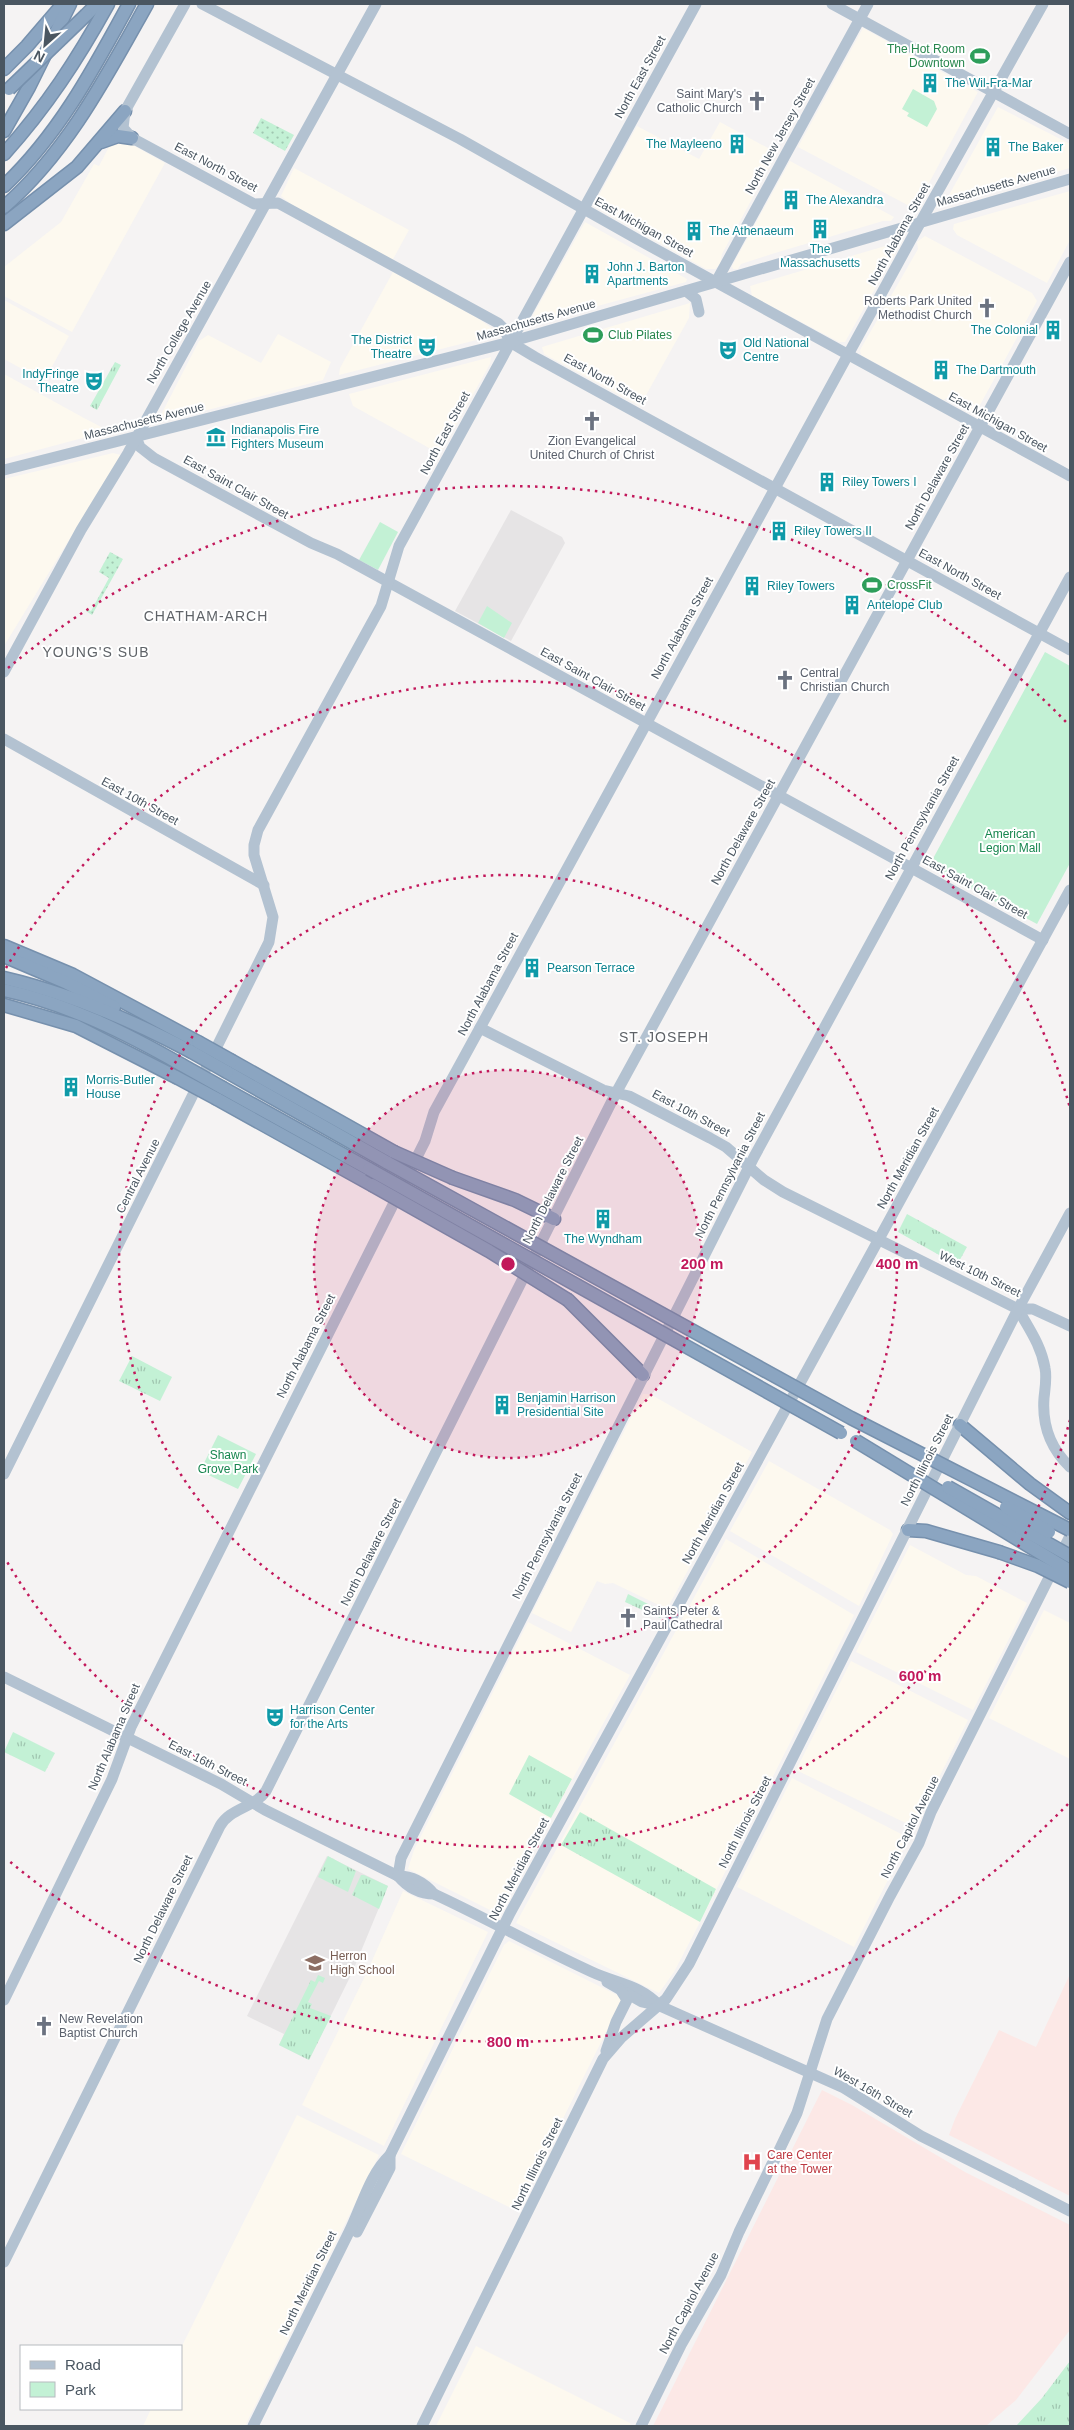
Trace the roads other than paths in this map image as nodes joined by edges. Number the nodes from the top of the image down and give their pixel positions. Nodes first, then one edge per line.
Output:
1 (64, 4) edge
2 (70, 4) edge
3 (97, 4) edge
4 (108, 4) edge
5 (130, 4) edge
6 (147, 4) edge
7 (185, 4) edge
8 (202, 4) edge
9 (376, 4) edge
10 (696, 4) edge
11 (832, 4) edge
12 (868, 4) edge
13 (1043, 4) edge
14 (860, 19) junction
15 (4, 69) edge
16 (337, 74) junction
17 (6, 91) edge
18 (994, 93) junction
19 (126, 111) junction
20 (4, 131) edge
21 (1070, 134) edge
22 (132, 138) junction
23 (99, 144) junction
24 (4, 154) edge
25 (1070, 179) edge
26 (4, 186) edge
27 (938, 194) junction
28 (266, 203) junction
29 (4, 207) edge
30 (583, 209) junction
31 (954, 213) junction
32 (920, 223) junction
33 (4, 224) edge
34 (1070, 262) edge
35 (685, 265) junction
36 (716, 282) junction
37 (686, 291) junction
38 (699, 312) dead end
39 (510, 342) junction
40 (848, 355) junction
41 (980, 427) junction
42 (136, 437) junction
43 (4, 470) edge
44 (1070, 476) edge
45 (775, 488) junction
46 (907, 560) junction
47 (1070, 578) edge
48 (388, 582) junction
49 (1040, 633) junction
50 (1070, 650) edge
51 (4, 672) edge
52 (646, 723) junction
53 (4, 739) edge
54 (779, 796) junction
55 (911, 868) junction
56 (264, 885) junction
57 (1070, 890) edge
58 (1042, 940) junction
59 (4, 946) edge
60 (4, 956) edge
61 (4, 978) edge
62 (4, 990) edge
63 (4, 995) edge
64 (4, 1005) edge
65 (87, 1016) junction
66 (480, 1028) junction
67 (154, 1032) junction
68 (194, 1047) junction
69 (179, 1071) junction
70 (220, 1093) junction
71 (616, 1093) junction
72 (391, 1158) junction
73 (749, 1166) junction
74 (1070, 1212) edge
75 (554, 1219) junction
76 (879, 1240) junction
77 (1018, 1309) junction
78 (1070, 1326) edge
79 (644, 1375) junction
80 (960, 1425) junction
81 (877, 1432) junction
82 (856, 1441) junction
83 (1070, 1467) edge
84 (4, 1474) edge
85 (1070, 1513) edge
86 (908, 1530) junction
87 (1070, 1530) edge
88 (1070, 1536) edge
89 (1070, 1546) edge
90 (1070, 1556) edge
91 (1070, 1571) edge
92 (1070, 1582) edge
93 (4, 1677) edge
94 (127, 1738) junction
95 (252, 1802) junction
96 (398, 1876) junction
97 (503, 1928) junction
98 (593, 1973) junction
99 (622, 1992) junction
100 (4, 2000) edge
101 (660, 2006) junction
102 (603, 2059) junction
103 (810, 2072) junction
104 (390, 2155) junction
105 (1070, 2211) edge
106 (4, 2262) edge
107 (252, 2426) edge
108 (260, 2426) edge
109 (422, 2426) edge
110 (641, 2426) edge

1 - 15 highway
2 - 20 highway
3 - 17 highway, bridge
4 - 24 highway
5 - 26 highway
6 - 29 highway
7 - 19 main road
8 - 16 main road, East Michigan Street
9 - 16 main road, North College Avenue
10 - 30 main road, North East Street
11 - 14 main road
12 - 14 main road, North New Jersey Street
13 - 18 main road, North Alabama Street
14 - 18 main road
14 - 36 main road, North New Jersey Street
16 - 28 main road, North College Avenue
16 - 30 main road, East Michigan Street
18 - 21 main road
18 - 27 main road, North Alabama Street
19 - 22 main road
19 - 23 highway
22 - 23 highway
22 - 28 main road, East North Street
23 - 33 highway
25 - 31 main road, Massachusetts Avenue
27 - 31 main road
27 - 32 main road, North Alabama Street
28 - 39 main road, East North Street
28 - 42 main road, North College Avenue
30 - 35 main road, East Michigan Street
30 - 39 main road, North East Street
31 - 32 main road, Massachusetts Avenue
32 - 36 main road, Massachusetts Avenue
32 - 40 main road, North Alabama Street
34 - 41 main road, North Delaware Street
35 - 36 main road, East Michigan Street
35 - 37 main road
36 - 37 main road, Massachusetts Avenue
36 - 40 main road, East Michigan Street
37 - 38 main road
37 - 39 main road, Massachusetts Avenue
39 - 42 main road, Massachusetts Avenue
39 - 45 main road, East North Street
39 - 48 main road, North East Street
40 - 41 main road, East Michigan Street
40 - 45 main road, North Alabama Street
41 - 44 main road, East Michigan Street
41 - 46 main road, North Delaware Street
42 - 43 main road, Massachusetts Avenue
42 - 48 main road, East Saint Clair Street
42 - 51 main road, North College Avenue
45 - 46 main road, East North Street
45 - 52 main road, North Alabama Street
46 - 49 main road, East North Street
46 - 54 main road, North Delaware Street
47 - 49 main road, North Pennsylvania Street
48 - 52 main road, East Saint Clair Street
48 - 56 main road, North East Street
49 - 50 main road, East North Street
49 - 55 main road, North Pennsylvania Street
52 - 54 main road, East Saint Clair Street
52 - 66 main road, North Alabama Street
53 - 56 main road, East 10th Street
54 - 55 main road, East Saint Clair Street
54 - 71 main road, North Delaware Street
55 - 58 main road, East Saint Clair Street
55 - 73 main road, North Pennsylvania Street
56 - 84 main road, Central Avenue
57 - 58 main road, North Meridian Street
58 - 76 main road, North Meridian Street
59 - 68 highway
60 - 67 highway
61 - 67 highway
62 - 65 highway
63 - 65 highway
64 - 69 highway
65 - 69 highway
66 - 71 main road, East 10th Street
66 - 94 main road, North Alabama Street
67 - 68 highway
68 - 72 highway, bridge
69 - 70 highway, bridge
70 - 79 highway, bridge
70 - 82 highway, bridge
71 - 73 main road, East 10th Street
71 - 75 main road, North Delaware Street
72 - 75 highway, bridge
72 - 81 highway, bridge
73 - 76 main road, East 10th Street
73 - 79 main road, North Pennsylvania Street
74 - 77 main road, North Illinois Street
75 - 95 main road, North Delaware Street
76 - 77 main road, West 10th Street
76 - 97 main road, North Meridian Street
77 - 78 main road, West 10th Street
77 - 80 main road, North Illinois Street
77 - 83 main road
79 - 96 main road, North Pennsylvania Street
80 - 85 highway
80 - 86 main road, North Illinois Street
81 - 87 highway, bridge
81 - 89 highway, bridge
82 - 90 highway, bridge
82 - 91 highway, bridge
86 - 92 highway, bridge
86 - 101 main road, North Illinois Street
88 - 103 main road, North Capitol Avenue
93 - 94 main road, East 16th Street
94 - 95 main road, East 16th Street
94 - 100 main road, North Alabama Street
95 - 96 main road, East 16th Street
95 - 106 main road, North Delaware Street
96 - 97 main road, East 16th Street
97 - 98 main road, West 16th Street
97 - 104 main road, North Meridian Street
98 - 99 main road, West 16th Street
98 - 101 main road, West 16th Street
99 - 101 main road, West 16th Street
99 - 102 main road
101 - 102 main road, North Illinois Street
101 - 103 main road, West 16th Street
102 - 109 main road, North Illinois Street
103 - 105 main road, West 16th Street
103 - 110 main road, North Capitol Avenue
104 - 107 main road, North Meridian Street
104 - 108 main road, North Meridian Street

